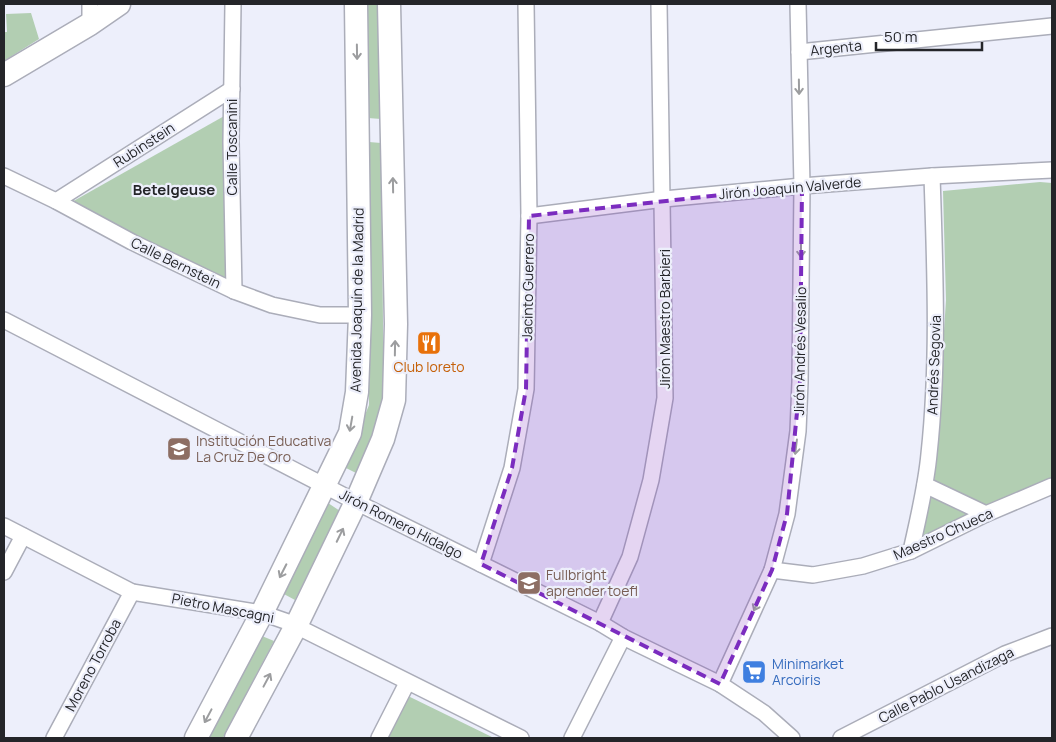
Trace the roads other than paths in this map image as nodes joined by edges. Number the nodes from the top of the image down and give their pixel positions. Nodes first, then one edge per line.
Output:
1 (119, 4) edge
2 (233, 4) edge
3 (356, 4) edge
4 (389, 4) edge
5 (526, 4) edge
6 (660, 4) edge
7 (798, 4) edge
8 (90, 14) edge
9 (1052, 26) edge
10 (798, 52) junction
11 (4, 75) edge
12 (232, 89) junction
13 (357, 127) junction
14 (392, 128) junction
15 (1052, 170) edge
16 (4, 176) edge
17 (932, 176) junction
18 (802, 186) junction
19 (664, 199) junction
20 (56, 201) junction
21 (529, 216) junction
22 (234, 291) junction
23 (360, 315) junction
24 (4, 320) edge
25 (925, 485) junction
26 (325, 486) junction
27 (1052, 486) edge
28 (356, 502) junction
29 (986, 514) junction
30 (4, 526) edge
31 (23, 536) junction
32 (911, 551) junction
33 (481, 564) junction
34 (772, 570) junction
35 (4, 572) edge
36 (132, 592) junction
37 (262, 613) junction
38 (600, 623) junction
39 (296, 626) junction
40 (1052, 636) edge
41 (623, 637) junction
42 (407, 683) junction
43 (720, 684) junction
44 (54, 738) edge
45 (196, 738) edge
46 (236, 738) edge
47 (379, 738) edge
48 (521, 738) edge
49 (572, 738) edge
50 (792, 738) edge
51 (841, 738) edge

1 - 8 street
2 - 12 street, Calle Toscanini
3 -> 13 street, Avenida Joaquín de la Madrid
4 - 14 street
5 - 21 street, Jacinto Guerrero
6 - 19 street, Jirón Maestro Barbieri
7 - 10 street, Jirón Andrés Vesalio
8 - 11 street
9 - 10 street, Argenta
10 -> 18 street, Jirón Andrés Vesalio
12 - 20 street, Rubinstein
12 - 22 street, Calle Toscanini
13 - 14 street
13 - 23 street, Avenida Joaquín de la Madrid
28 -> 14 street
15 - 17 street, Jirón Joaquin Valverde
16 - 20 street, Calle Bernstein
17 - 18 street, Jirón Joaquin Valverde
17 - 25 street, Andrés Segovia
18 - 19 street, Jirón Joaquin Valverde
18 -> 34 street, Jirón Andrés Vesalio
19 - 21 street, Jirón Joaquin Valverde
19 - 38 street, Jirón Maestro Barbieri
20 - 22 street, Calle Bernstein
21 - 33 street, Jacinto Guerrero
22 - 23 street, Calle Bernstein
23 -> 26 street, Avenida Joaquín de la Madrid
24 - 26 street, Jirón Romero Hidalgo
25 - 29 street
25 - 32 street, Andrés Segovia
26 - 28 street, Jirón Romero Hidalgo
26 -> 37 street, Avenida Joaquín de la Madrid
27 - 29 street, Maestro Chueca
28 - 33 street, Jirón Romero Hidalgo
39 -> 28 street
29 - 32 street, Maestro Chueca
30 - 31 street, Pietro Mascagni
31 - 35 street
31 - 36 street, Pietro Mascagni
32 - 34 street, Maestro Chueca
33 - 38 street, Jirón Romero Hidalgo
34 -> 43 street, Jirón Andrés Vesalio
36 - 37 street, Pietro Mascagni
36 - 44 street, Moreno Torroba
37 - 39 street, Pietro Mascagni
37 -> 45 street, Avenida Joaquín de la Madrid
38 - 41 street, Jirón Romero Hidalgo
39 - 42 street, Pietro Mascagni
46 -> 39 street
40 - 51 street, Calle Pablo Usandizaga
41 - 43 street, Jirón Romero Hidalgo
41 - 49 street
42 - 47 street
42 - 48 street, Pietro Mascagni
43 - 50 street, Jirón Romero Hidalgo

